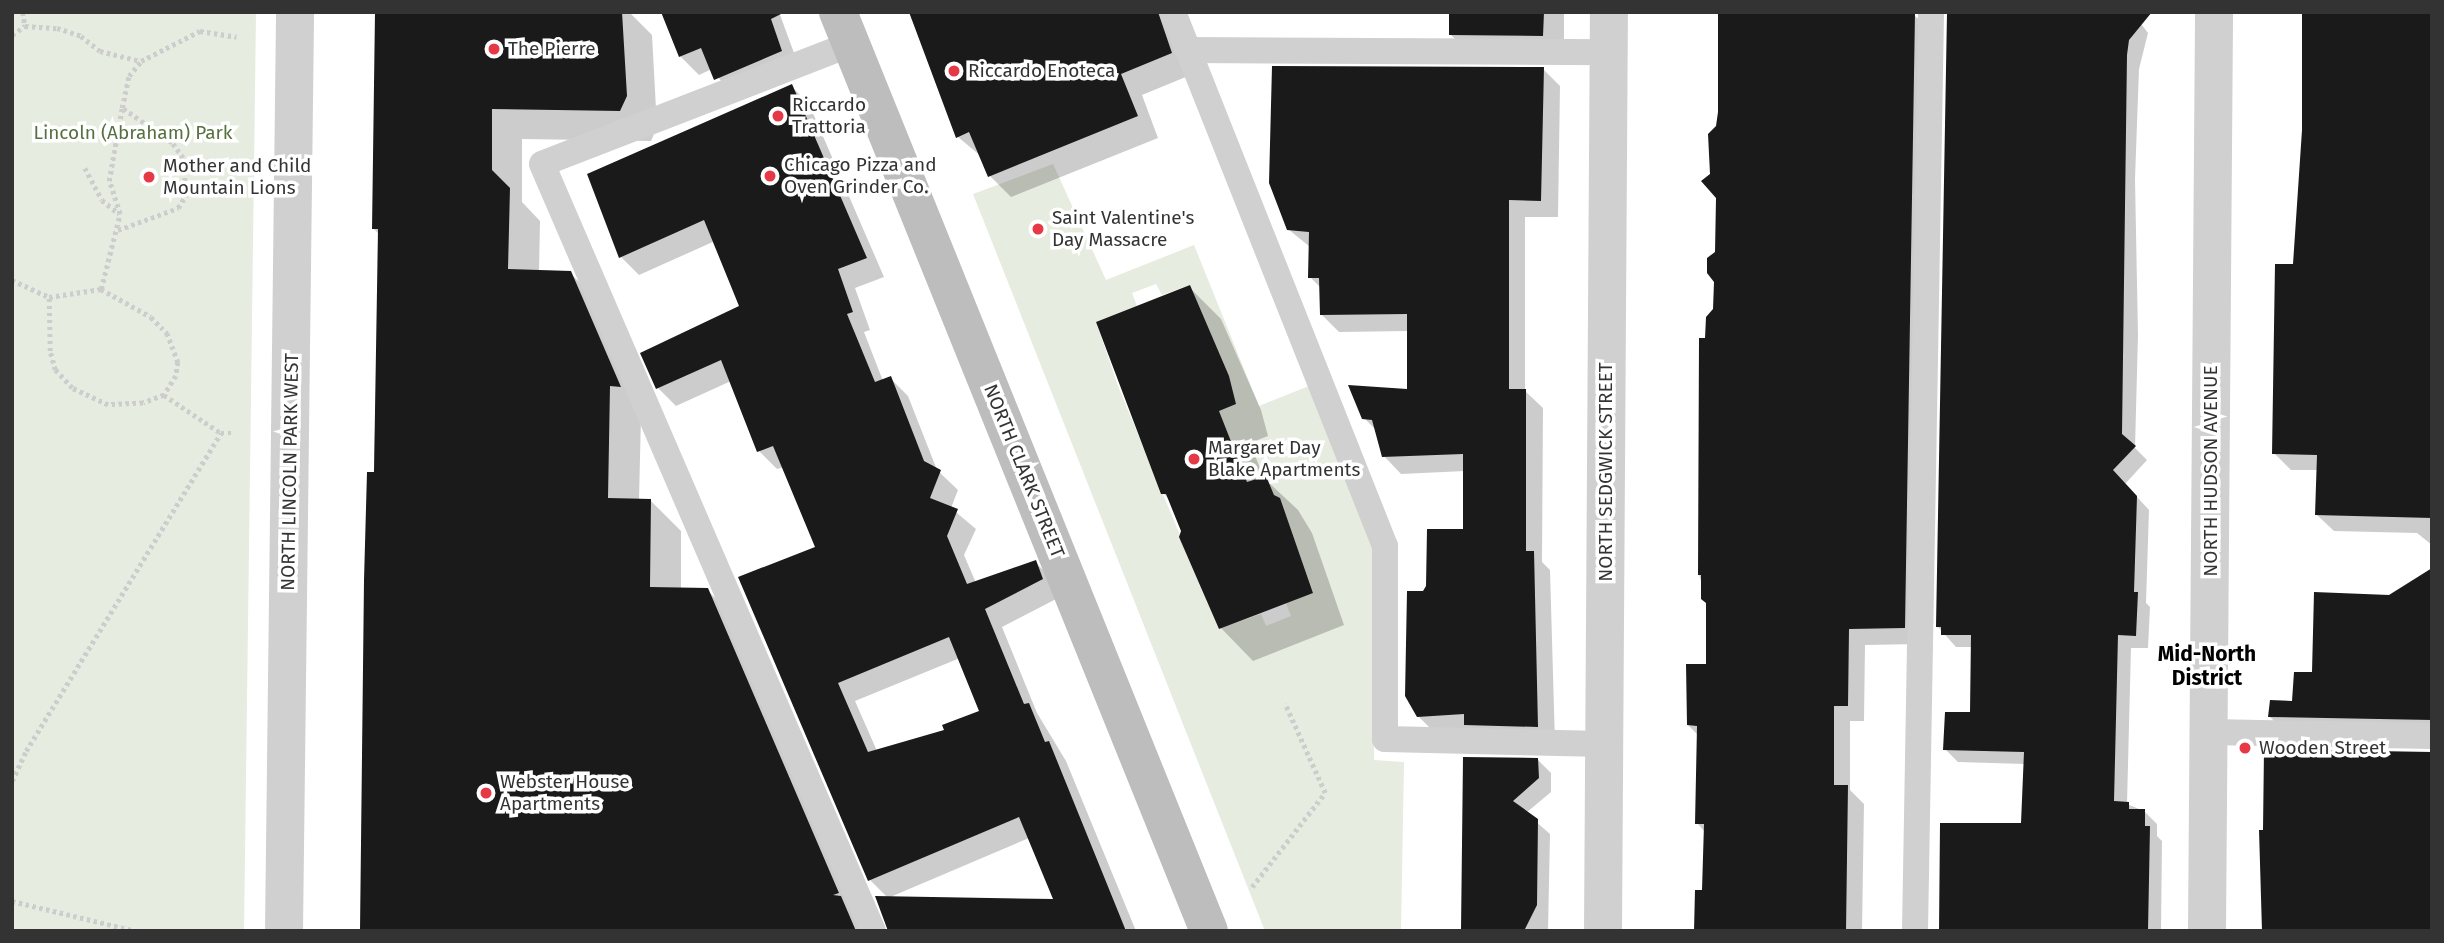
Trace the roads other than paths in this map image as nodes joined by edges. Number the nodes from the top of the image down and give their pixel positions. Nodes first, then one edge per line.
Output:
1 (295, 12) edge
2 (1173, 12) edge
3 (1609, 12) edge
4 (1931, 12) edge
5 (2214, 12) edge
6 (845, 28) edge
7 (1188, 50) junction
8 (1609, 52) junction
9 (2208, 732) junction
10 (2432, 736) edge
11 (1604, 744) junction
12 (284, 931) edge
13 (873, 931) edge
14 (1209, 931) edge
15 (1603, 931) edge
16 (1915, 931) edge
17 (2207, 931) edge

1 - 12 street, NORTH LINCOLN PARK WEST
2 - 7 lane
3 - 8 street, NORTH SEDGWICK STREET
4 - 16 lane
5 - 9 street, NORTH HUDSON AVENUE
6 - 13 lane
6 - 14 main road, NORTH CLARK STREET
7 - 8 lane
7 - 11 lane
8 - 11 street, NORTH SEDGWICK STREET
9 - 10 lane
9 - 17 street, NORTH HUDSON AVENUE
11 - 15 street, NORTH SEDGWICK STREET

